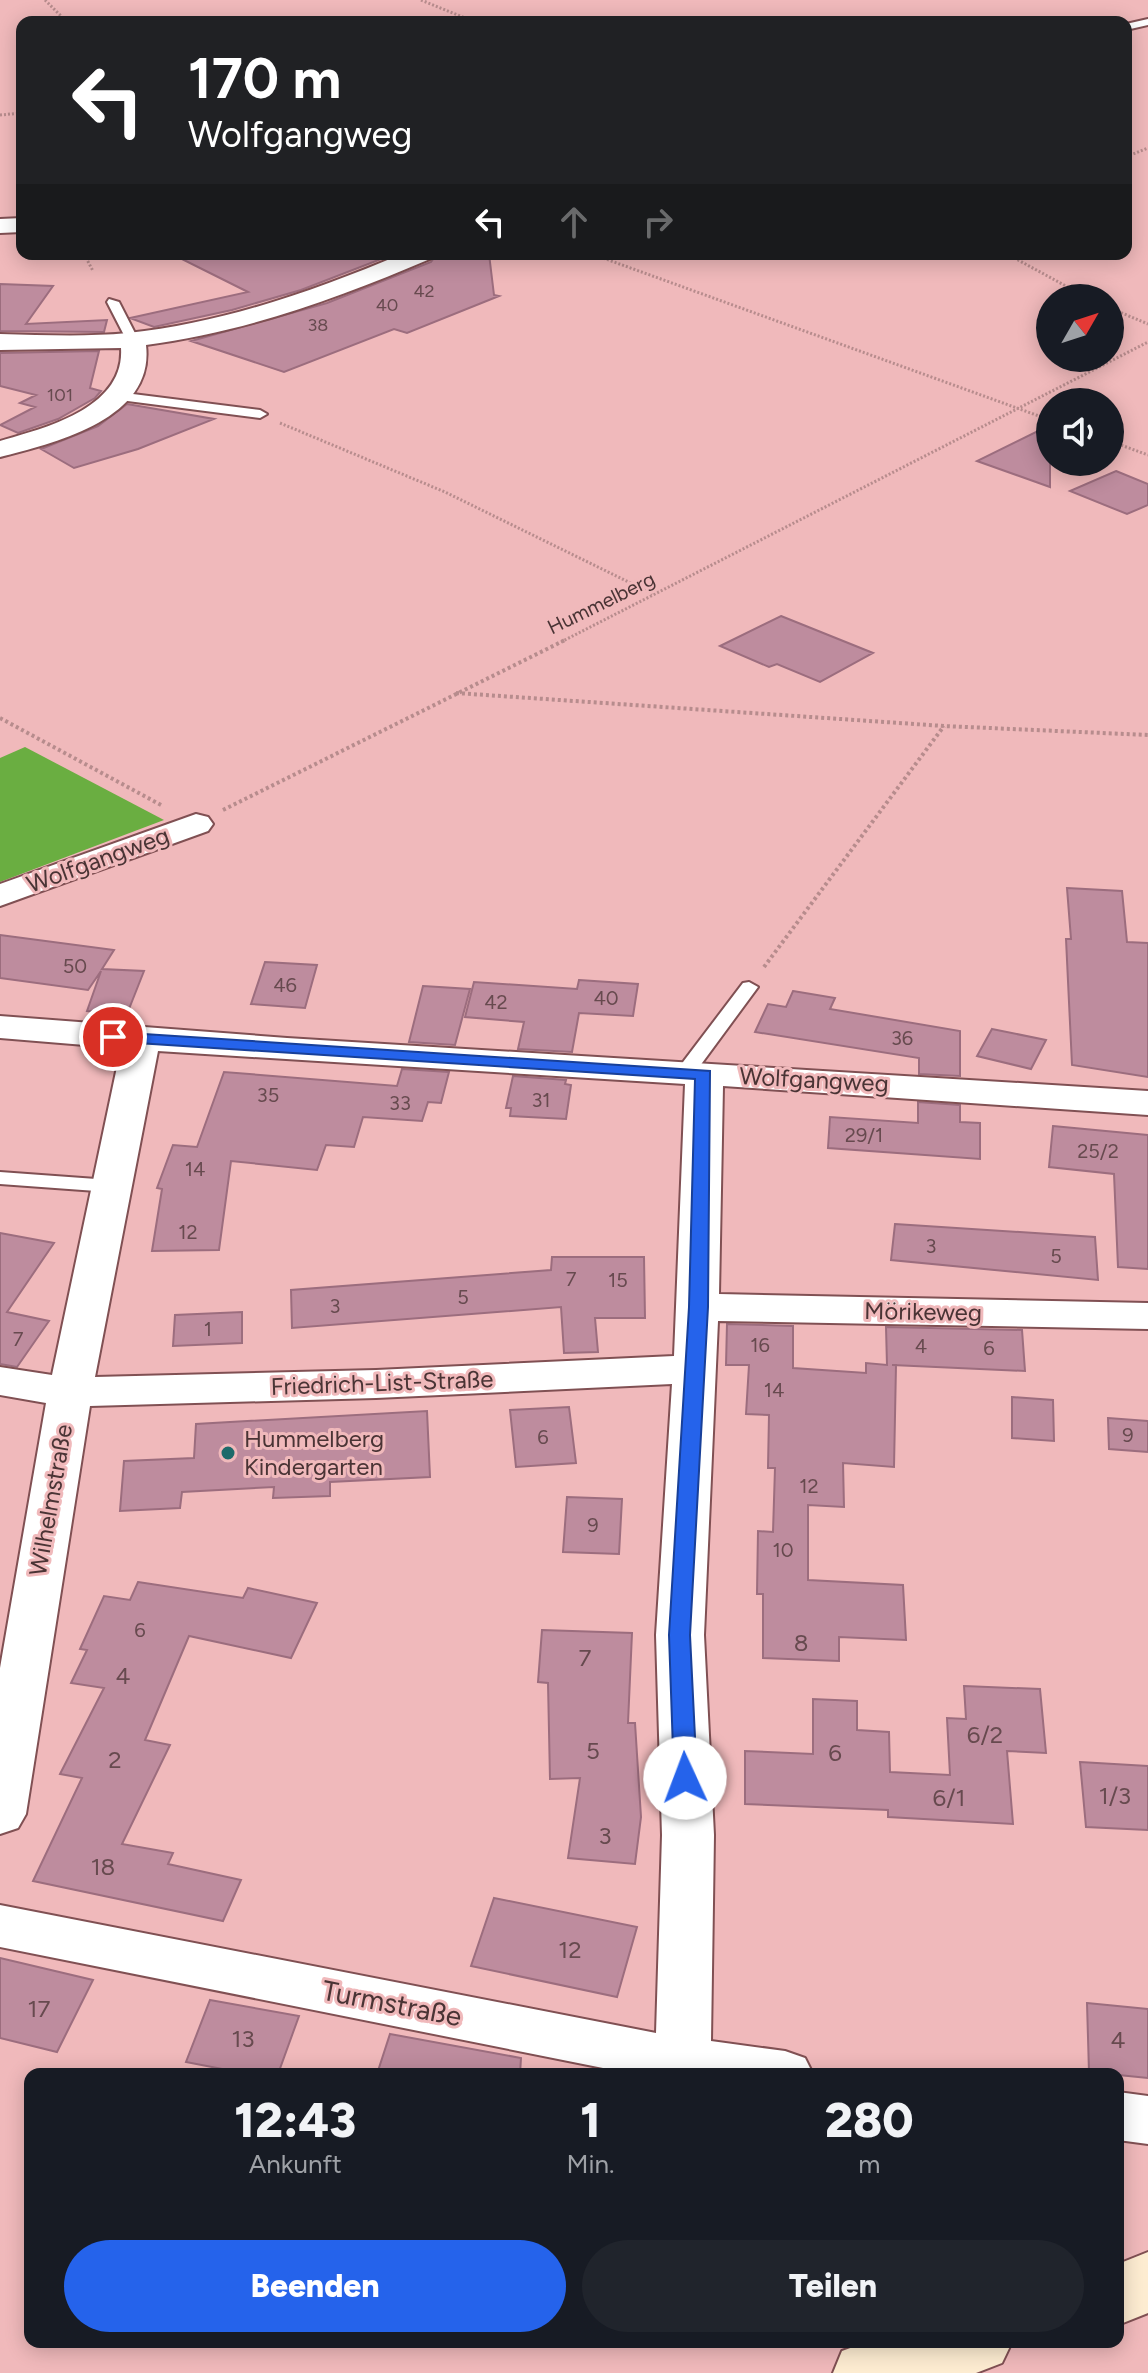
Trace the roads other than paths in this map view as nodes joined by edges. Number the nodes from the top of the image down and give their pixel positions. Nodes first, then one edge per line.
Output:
1 (406, 260) edge
2 (113, 302) dead end
3 (132, 339) junction
4 (0, 342) edge
5 (117, 396) junction
6 (260, 414) road end
7 (0, 449) edge
8 (196, 824) road end
9 (0, 896) edge
10 (749, 987) road end
11 (0, 1027) edge
12 (141, 1040) junction
13 (694, 1074) junction
14 (1148, 1103) edge
15 (0, 1178) edge
16 (110, 1186) junction
17 (698, 1307) junction
18 (1148, 1316) edge
19 (695, 1369) junction
20 (0, 1381) edge
21 (70, 1392) junction
22 (0, 1814) edge
23 (0, 1926) edge
24 (683, 2061) junction
25 (738, 2068) edge
26 (1124, 2117) edge
27 (1148, 2120) edge
28 (1148, 2281) edge
29 (1124, 2293) edge
30 (947, 2357) edge
31 (866, 2373) edge

1 - 3 street
2 - 3 lane
3 - 4 street
3 - 5 street
5 - 6 lane
5 - 7 street
8 - 9 street, Wolfgangweg
10 - 13 lane
11 - 12 street, Wolfgangweg
12 - 13 street, Wolfgangweg
12 - 16 street, Wilhelmstraße
13 - 14 street, Wolfgangweg
13 - 17 street
15 - 16 lane
16 - 21 street, Wilhelmstraße
17 - 18 street, Mörikeweg
17 - 19 street
19 - 21 street, Friedrich-List-Straße
19 - 24 street
20 - 21 street, Friedrich-List-Straße
21 - 22 street, Wilhelmstraße
23 - 24 street, Turmstraße
24 - 25 street, Turmstraße
26 - 27 street
28 - 29 street
30 - 31 street

